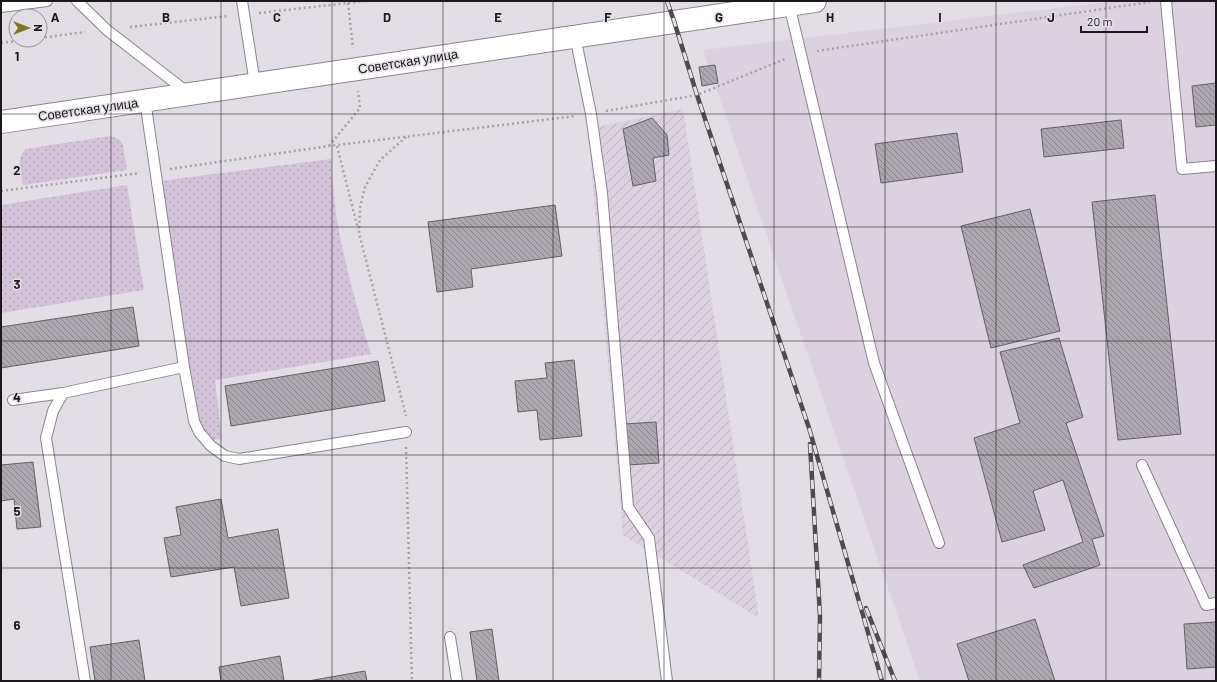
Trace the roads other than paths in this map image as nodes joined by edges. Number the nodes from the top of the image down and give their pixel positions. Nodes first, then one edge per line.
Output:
1 (47, 1) edge
2 (77, 1) edge
3 (242, 1) edge
4 (815, 1) edge
5 (1166, 1) edge
6 (788, 3) edge
7 (1, 7) edge
8 (576, 36) junction
9 (255, 84) junction
10 (189, 94) junction
11 (145, 100) junction
12 (1, 122) edge
13 (1216, 166) edge
14 (184, 367) junction
15 (63, 393) junction
16 (13, 400) dead end
17 (406, 432) road end
18 (1142, 465) dead end
19 (939, 543) dead end
20 (1216, 603) edge
21 (450, 636) dead end
22 (85, 681) edge
23 (457, 681) edge
24 (667, 681) edge

1 - 7 lane
2 - 10 lane
3 - 9 lane
4 - 6 main road, Советская улица
5 - 13 lane
6 - 8 main road, Советская улица
6 - 19 lane
8 - 9 main road, Советская улица
8 - 24 lane
9 - 10 main road, Советская улица
10 - 11 main road, Советская улица
11 - 12 main road, Советская улица
11 - 14 lane
14 - 15 lane
14 - 17 lane
15 - 16 lane
15 - 22 lane
18 - 20 lane
21 - 23 lane

